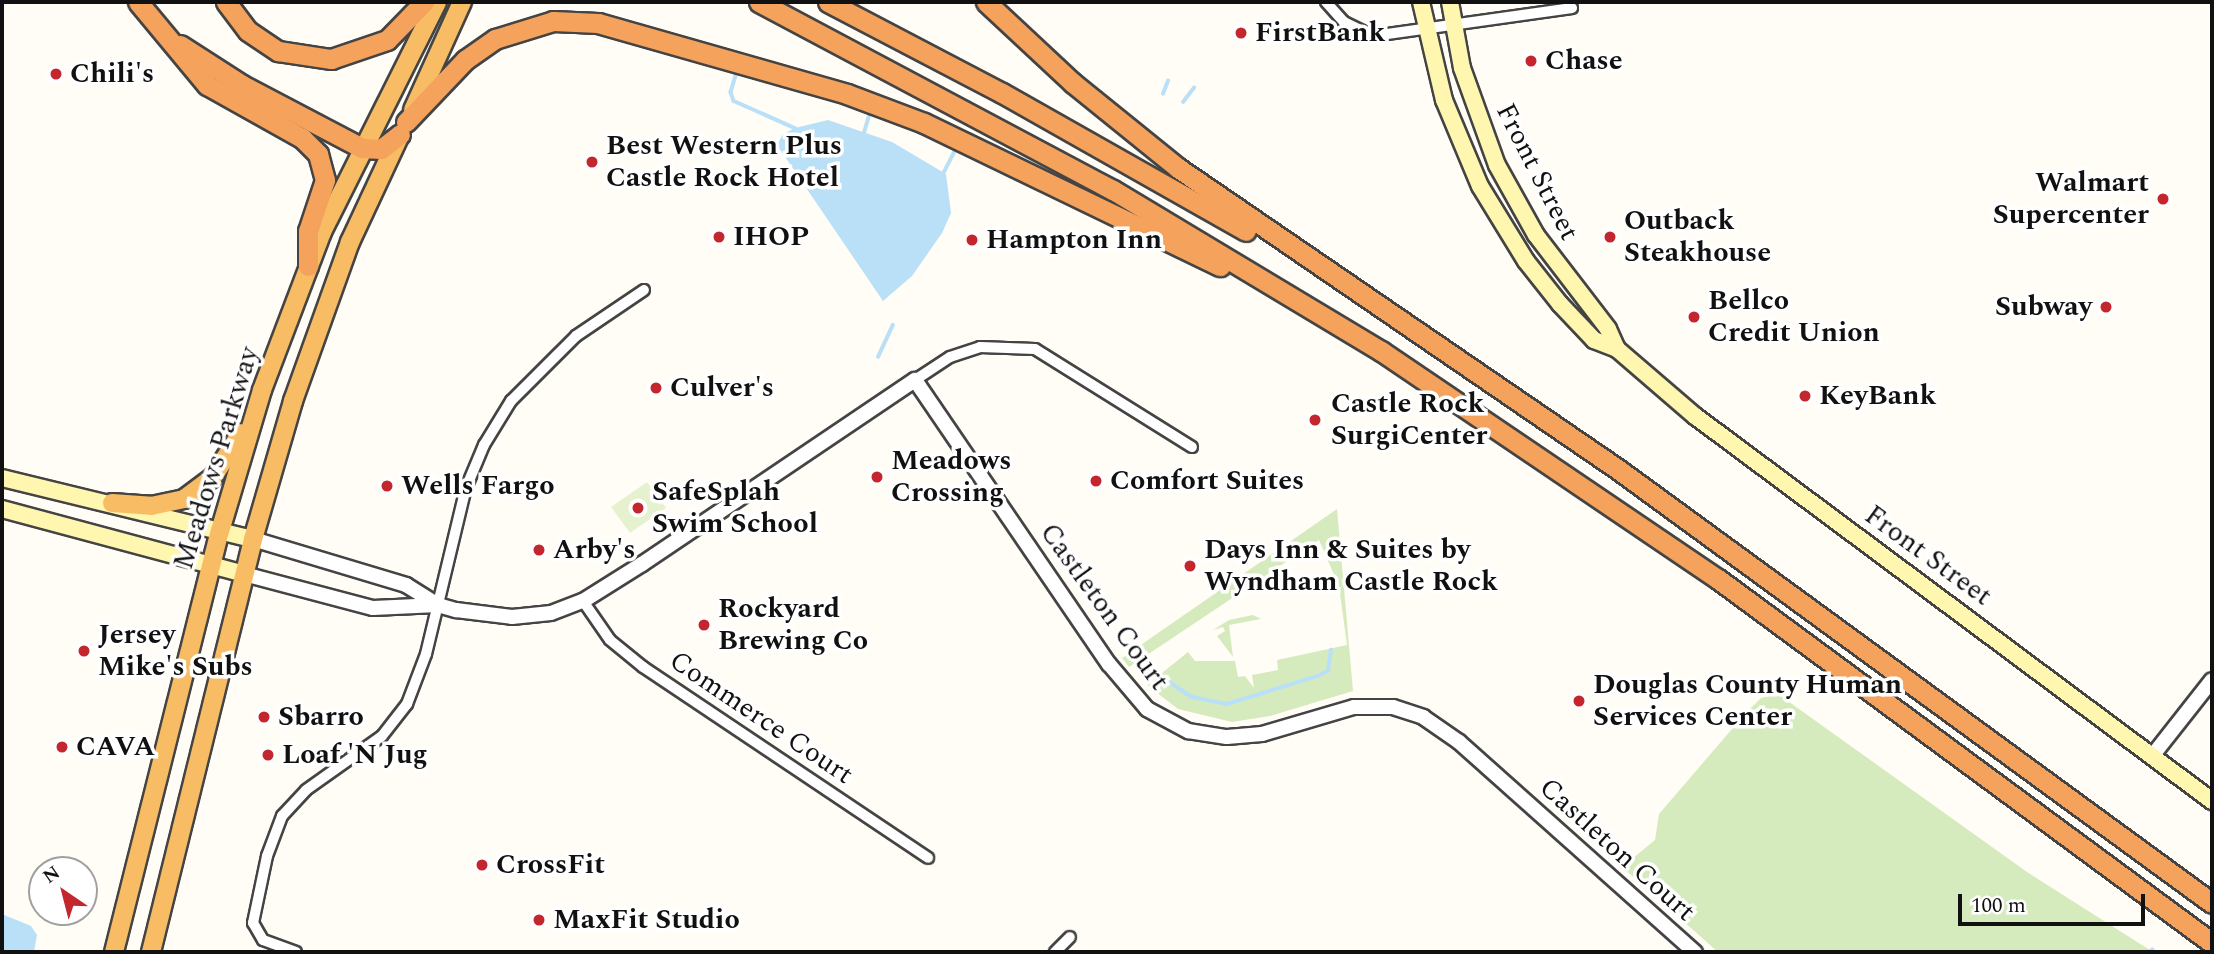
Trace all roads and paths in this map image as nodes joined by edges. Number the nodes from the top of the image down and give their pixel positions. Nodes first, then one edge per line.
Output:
1 (138, 2) edge
2 (226, 2) edge
3 (424, 2) edge
4 (437, 2) edge
5 (462, 2) edge
6 (759, 2) edge
7 (828, 2) edge
8 (986, 2) edge
9 (1326, 2) edge
10 (1421, 2) edge
11 (1450, 2) edge
12 (1572, 8) dead end
13 (1453, 23) junction
14 (1425, 27) junction
15 (164, 34) junction
16 (403, 128) junction
17 (362, 148) junction
18 (309, 266) junction
19 (644, 290) dead end
20 (1305, 304) junction
21 (1374, 306) junction
22 (1617, 349) junction
23 (915, 380) junction
24 (257, 405) junction
25 (1192, 447) dead end
26 (2, 478) edge
27 (112, 503) junction
28 (2, 509) edge
29 (220, 531) junction
30 (253, 539) junction
31 (212, 564) junction
32 (244, 574) junction
33 (583, 601) junction
34 (438, 605) junction
35 (2212, 680) edge
36 (2153, 755) junction
37 (2212, 801) edge
38 (928, 858) dead end
39 (2212, 903) edge
40 (1070, 937) dead end
41 (2212, 943) edge
42 (114, 952) edge
43 (151, 952) edge
44 (296, 952) edge
45 (1055, 952) edge
46 (1696, 952) edge

1 - 15 highway
2 - 3 highway
4 - 17 highway, Meadows Parkway
5 - 16 highway, Meadows Parkway
6 - 20 highway
7 - 21 highway
8 - 21 highway
9 - 14 street
10 - 14 main road, Front Street
11 - 13 main road, Front Street
12 - 13 street
13 - 14 street
13 - 22 main road, Front Street
14 - 22 main road, Front Street
15 - 17 highway
15 - 18 highway
16 - 17 highway
16 - 20 highway
16 - 30 highway, Meadows Parkway
17 - 18 highway, Meadows Parkway
18 - 24 highway, Meadows Parkway
19 - 34 street
20 - 41 highway
21 - 39 highway
22 - 36 main road, Front Street
23 - 25 street
23 - 33 street
23 - 46 street, Castleton Court
24 - 27 highway
24 - 29 highway, Meadows Parkway
26 - 27 main road
27 - 29 main road
28 - 31 main road
29 - 30 main road
29 - 31 highway, Meadows Parkway
30 - 32 highway, Meadows Parkway
30 - 34 street
31 - 32 main road
31 - 42 highway, Meadows Parkway
32 - 34 street
32 - 43 highway, Meadows Parkway
33 - 34 street
33 - 38 street, Commerce Court
34 - 44 street
35 - 36 street
36 - 37 main road, Front Street
40 - 45 street

